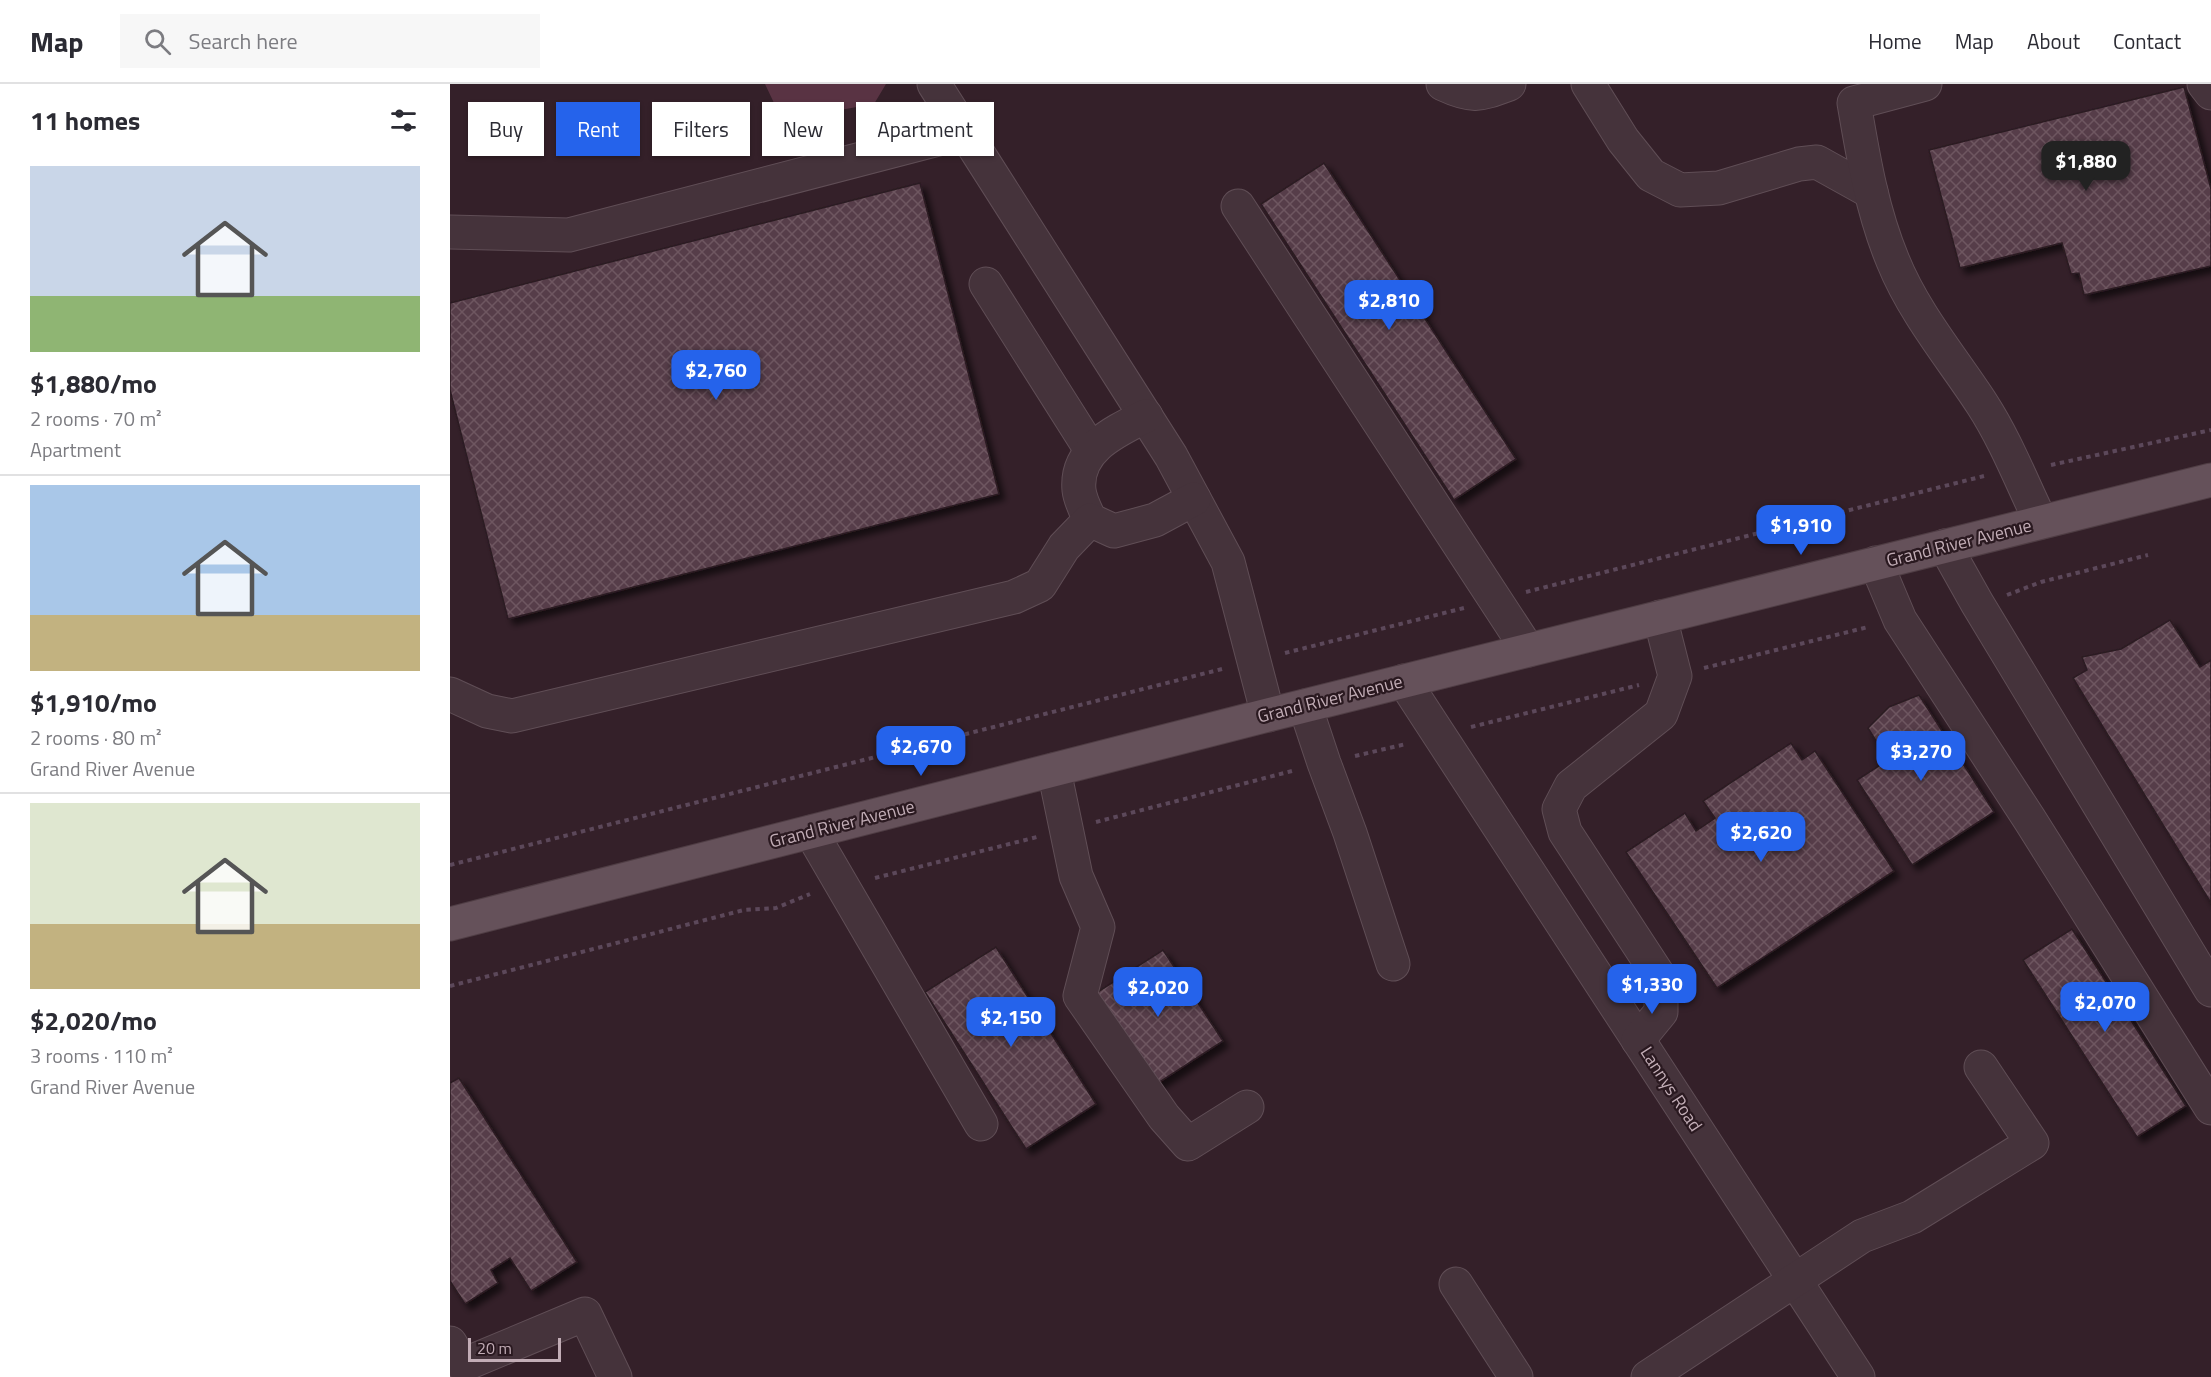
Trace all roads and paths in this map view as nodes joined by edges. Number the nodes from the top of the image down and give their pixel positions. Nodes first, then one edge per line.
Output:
1 (934, 84) edge
2 (1443, 84) edge
3 (1509, 84) edge
4 (1588, 84) edge
5 (1925, 84) edge
6 (2204, 84) edge
7 (1848, 93) edge
8 (2211, 93) edge
9 (946, 102) edge
10 (873, 156) edge
11 (980, 156) edge
12 (1871, 192) junction
13 (1238, 206) dead end
14 (450, 232) edge
15 (986, 284) dead end
16 (1146, 416) junction
17 (2211, 430) edge
18 (1091, 450) junction
19 (2017, 472) junction
20 (2211, 480) edge
21 (1194, 499) junction
22 (1090, 520) junction
23 (2041, 522) junction
24 (1945, 546) junction
25 (1876, 564) junction
26 (1660, 617) junction
27 (1528, 650) junction
28 (1404, 681) junction
29 (450, 694) edge
30 (1305, 705) junction
31 (1268, 715) junction
32 (1054, 770) junction
33 (811, 832) junction
34 (450, 924) edge
35 (1393, 964) dead end
36 (2211, 990) edge
37 (1638, 1040) junction
38 (1981, 1067) dead end
39 (1247, 1107) dead end
40 (2211, 1108) edge
41 (981, 1124) dead end
42 (1795, 1281) junction
43 (1456, 1284) dead end
44 (461, 1361) edge
45 (615, 1377) edge
46 (1516, 1377) edge
47 (1648, 1377) edge
48 (1858, 1377) edge

1 - 9 street
2 - 3 street
4 - 12 street
5 - 7 street
6 - 8 street
7 - 12 street
10 - 14 street
11 - 16 street
12 - 19 street
13 - 27 street
15 - 18 street
16 - 18 street
16 - 21 street
17 - 19 path
18 - 22 street
19 - 23 street
20 - 23 main road, Grand River Avenue
21 - 22 street
21 - 31 street
22 - 29 street
23 - 24 main road, Grand River Avenue
24 - 25 main road, Grand River Avenue
24 - 36 street
25 - 26 main road, Grand River Avenue
25 - 40 street
26 - 27 main road, Grand River Avenue
26 - 37 street
27 - 28 main road, Grand River Avenue
28 - 30 main road, Grand River Avenue
28 - 37 street, Lannys Road
30 - 31 main road, Grand River Avenue
30 - 35 street
31 - 32 main road, Grand River Avenue
32 - 33 main road, Grand River Avenue
32 - 39 street
33 - 34 main road, Grand River Avenue
33 - 41 street
37 - 42 street, Lannys Road
38 - 42 street
42 - 47 street
42 - 48 street, Lannys Road
43 - 46 street
44 - 45 street

